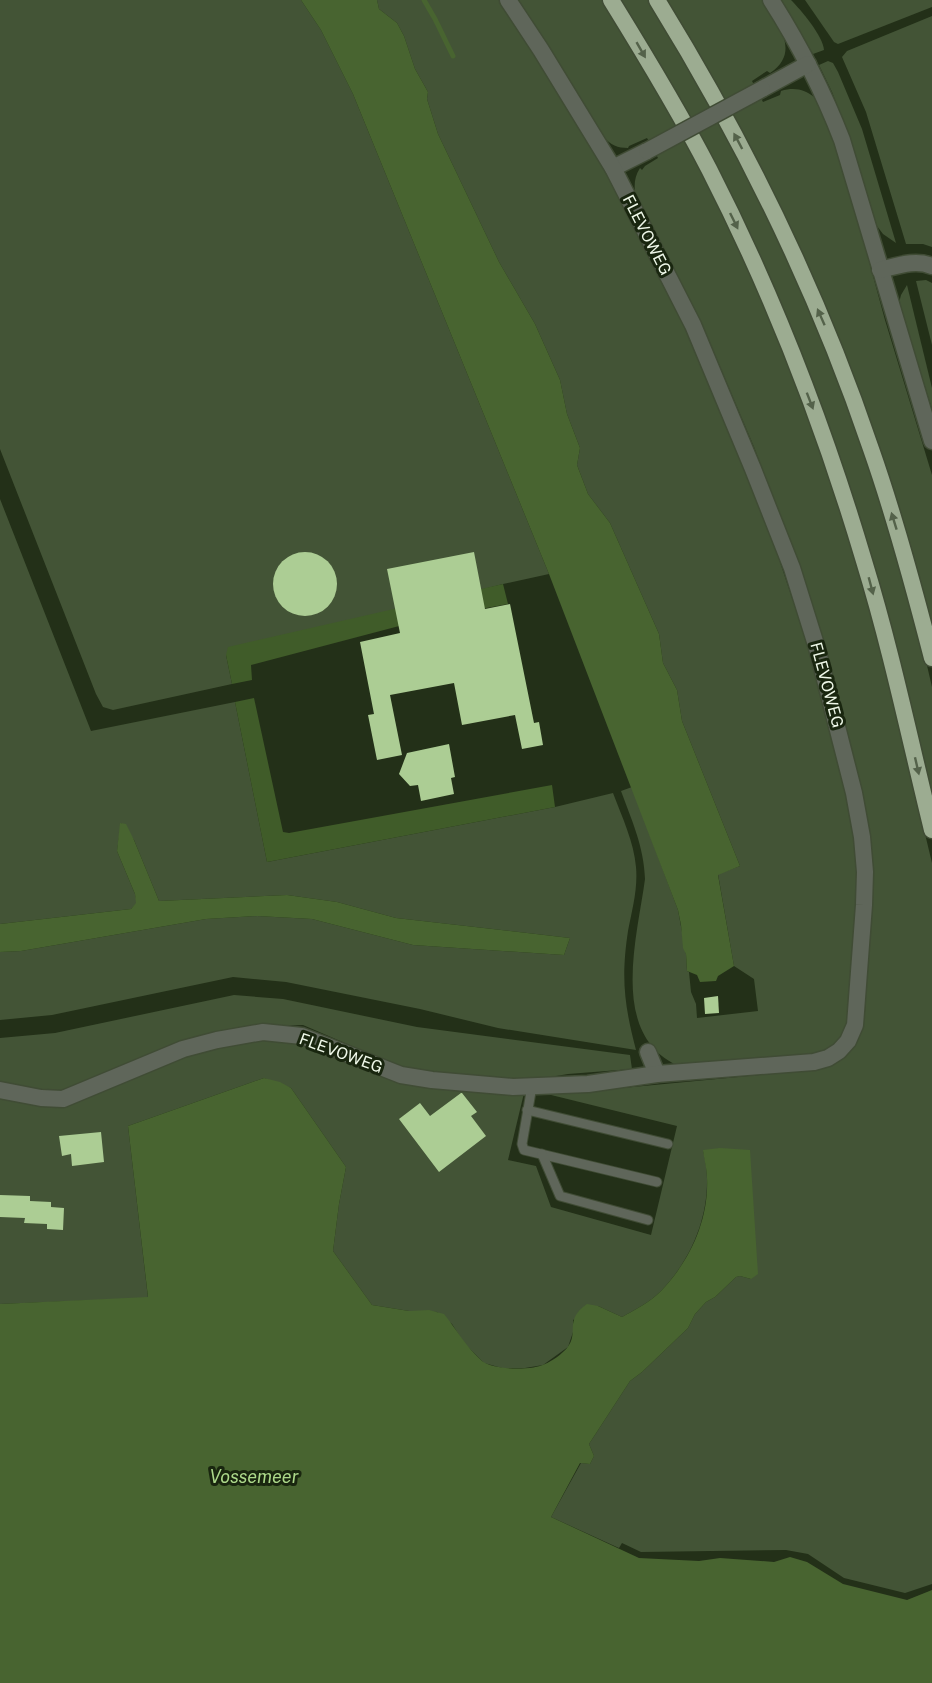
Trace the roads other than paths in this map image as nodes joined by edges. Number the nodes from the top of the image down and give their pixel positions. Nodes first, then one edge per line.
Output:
1 (508, 0) edge
2 (611, 0) edge
3 (657, 0) edge
4 (771, 0) edge
5 (808, 64) junction
6 (613, 168) junction
7 (932, 266) edge
8 (880, 270) junction
9 (932, 441) edge
10 (932, 658) edge
11 (932, 830) edge
12 (648, 1052) dead end
13 (657, 1074) junction
14 (532, 1086) junction
15 (0, 1090) edge
16 (528, 1110) junction
17 (668, 1144) dead end
18 (542, 1154) junction
19 (657, 1182) dead end
20 (648, 1220) dead end

1 - 6 street, FLEVOWEG
2 -> 11 highway
10 -> 3 highway
4 - 5 street
5 - 6 street, bridge
5 - 8 street
6 - 13 street, FLEVOWEG
7 - 8 street
8 - 9 street
12 - 13 street
13 - 14 street, FLEVOWEG
14 - 15 street, FLEVOWEG
14 - 16 lane
16 - 17 lane
16 - 18 lane
18 - 19 lane
18 - 20 lane

